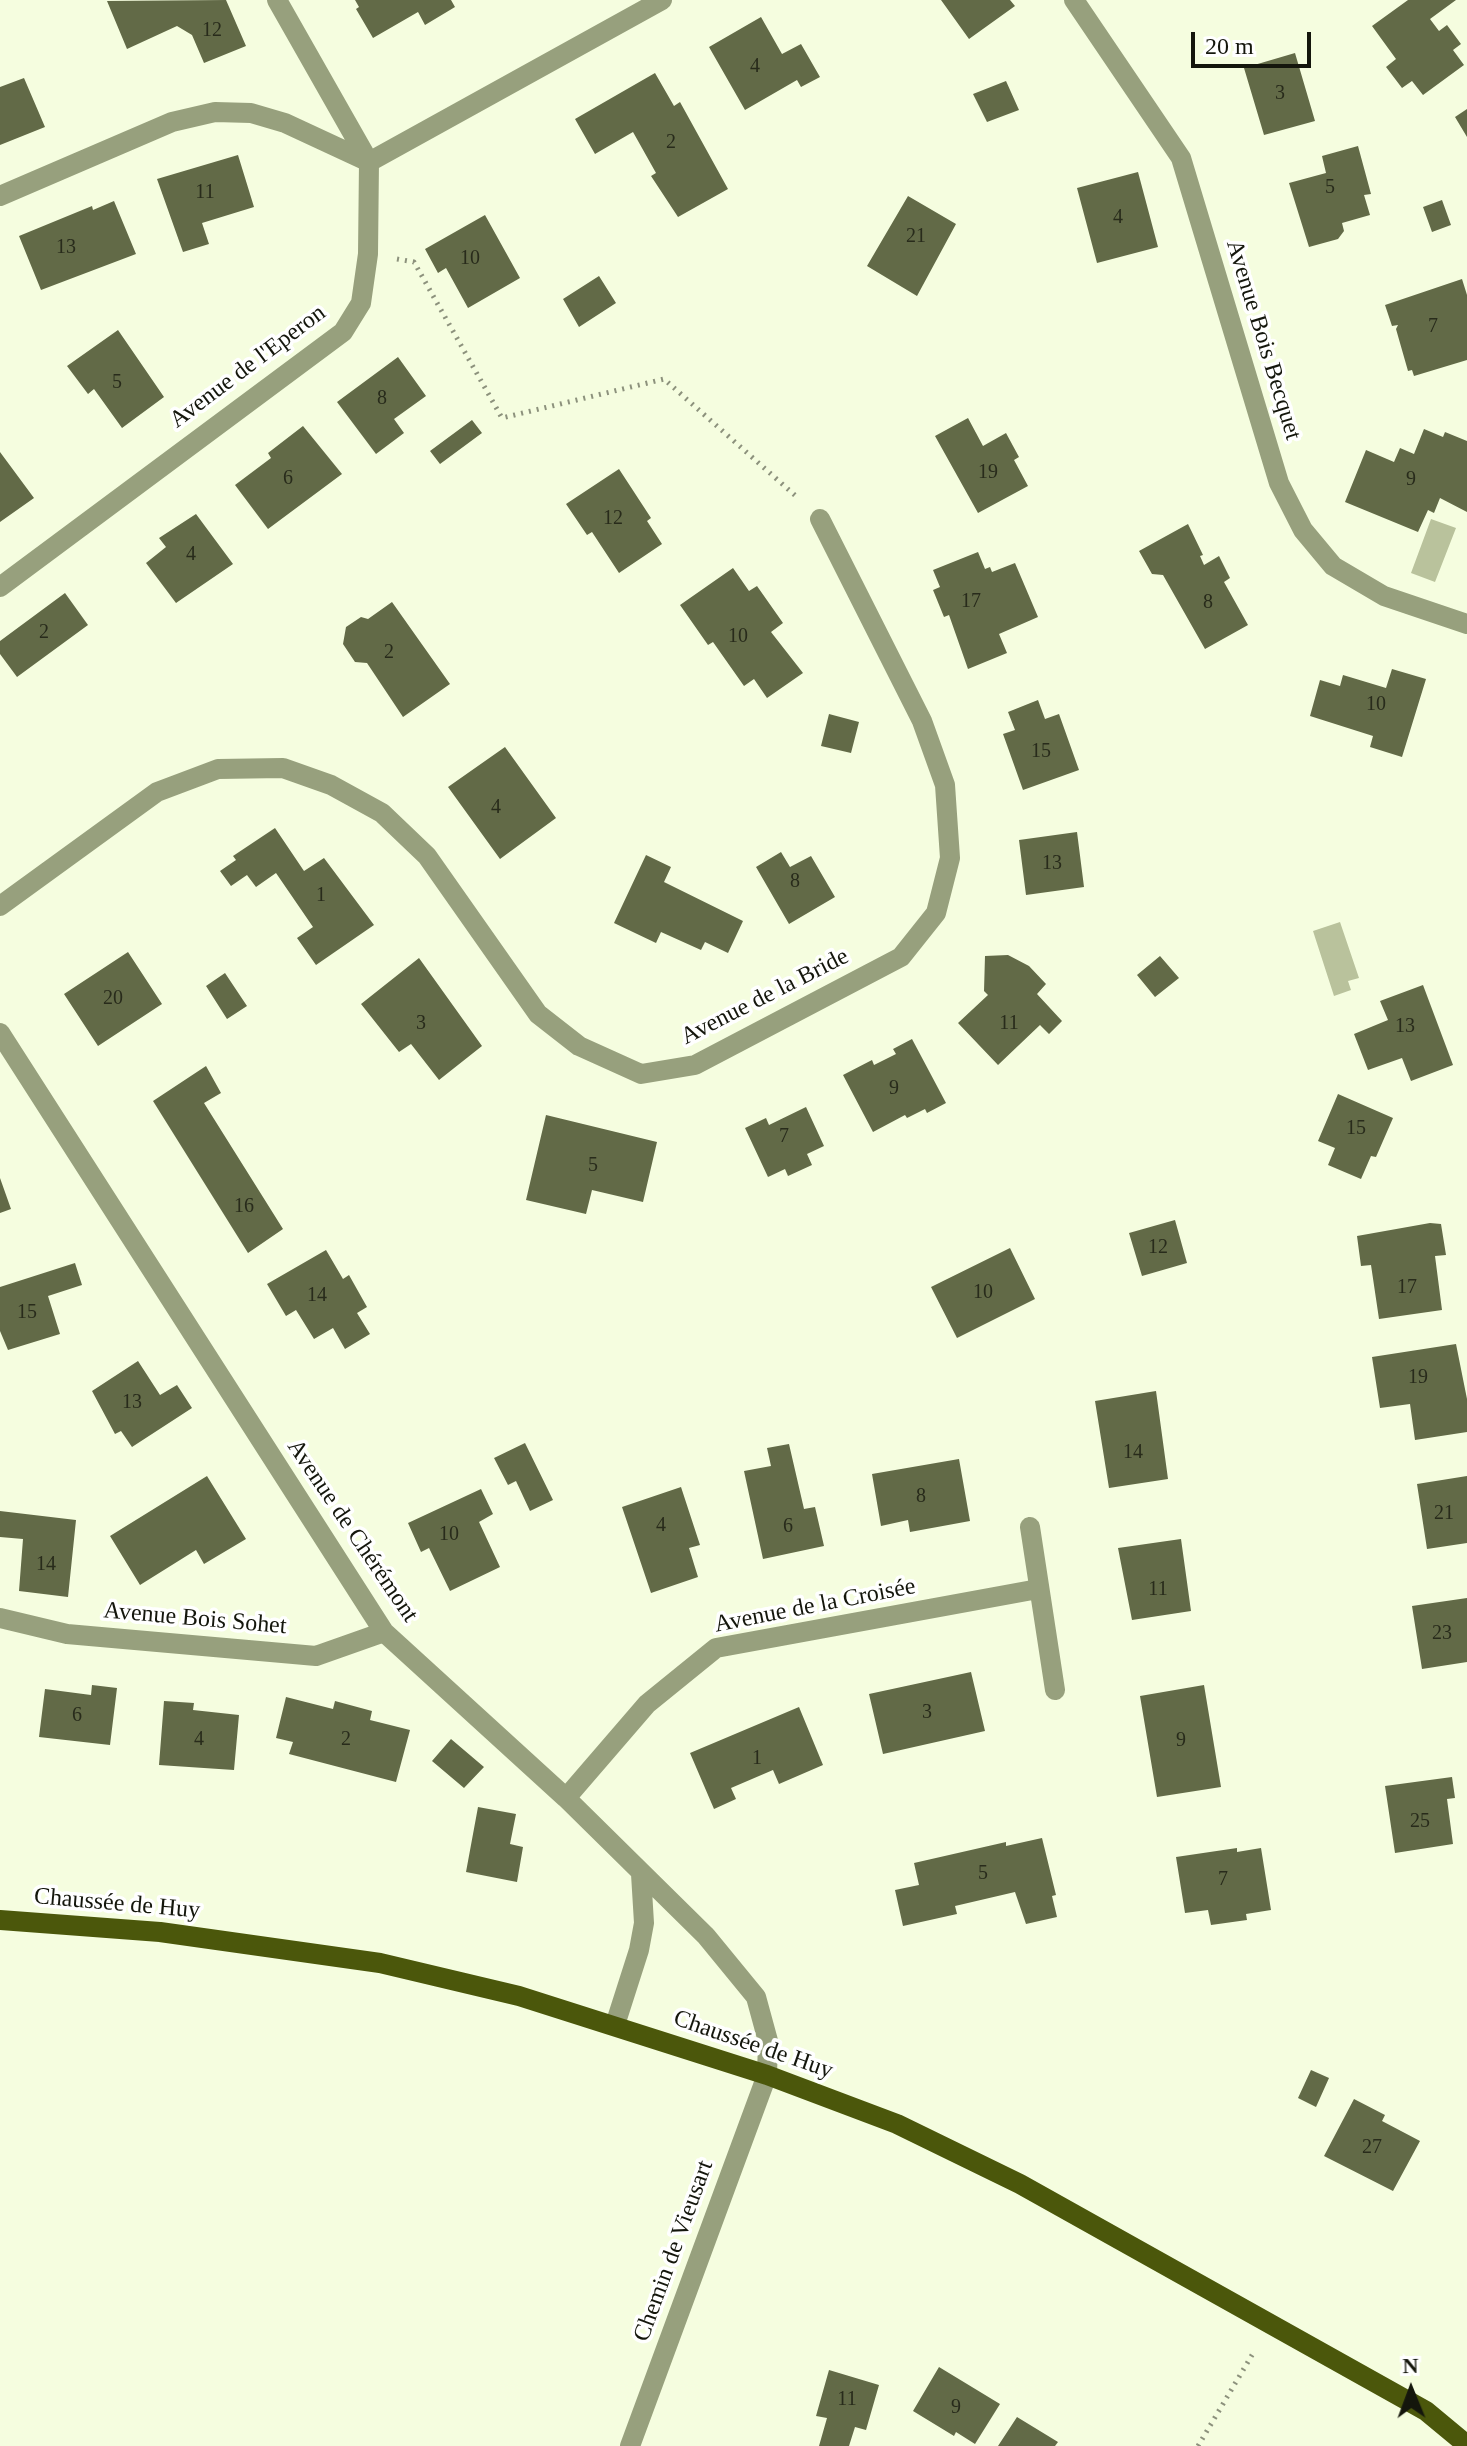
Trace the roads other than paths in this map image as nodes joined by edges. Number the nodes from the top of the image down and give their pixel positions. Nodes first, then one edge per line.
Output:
1 (277, 0) edge
2 (662, 0) edge
3 (1074, 0) edge
4 (369, 162) junction
5 (0, 196) edge
6 (820, 519) road end
7 (0, 587) edge
8 (1467, 624) edge
9 (0, 906) edge
10 (0, 1033) edge
11 (1030, 1527) dead end
12 (1038, 1589) junction
13 (0, 1618) edge
14 (384, 1632) junction
15 (1055, 1690) dead end
16 (566, 1798) junction
17 (641, 1874) junction
18 (0, 1920) edge
19 (615, 2025) junction
20 (767, 2075) junction
21 (1426, 2411) junction
22 (1467, 2424) edge
23 (1467, 2445) edge
24 (630, 2446) edge

1 - 4 street
2 - 4 street
3 - 8 street, Avenue Bois Becquet
4 - 5 street
4 - 7 street, Avenue de l'Eperon
6 - 9 street, Avenue de la Bride
10 - 14 street, Avenue de Chérémont
11 - 12 street
12 - 15 street
12 - 16 street, Avenue de la Croisée
13 - 14 street, Avenue Bois Sohet
14 - 16 street, Avenue de Chérémont
16 - 17 street, Avenue de Chérémont
17 - 19 street
17 - 20 street, Avenue de Chérémont
18 - 19 main road, Chaussée de Huy
19 - 20 main road, Chaussée de Huy
20 - 21 main road, Chaussée de Huy
20 - 24 street, Chemin de Vieusart
21 - 22 main road, Chaussée de Huy
21 - 23 main road, Chaussée de Huy

